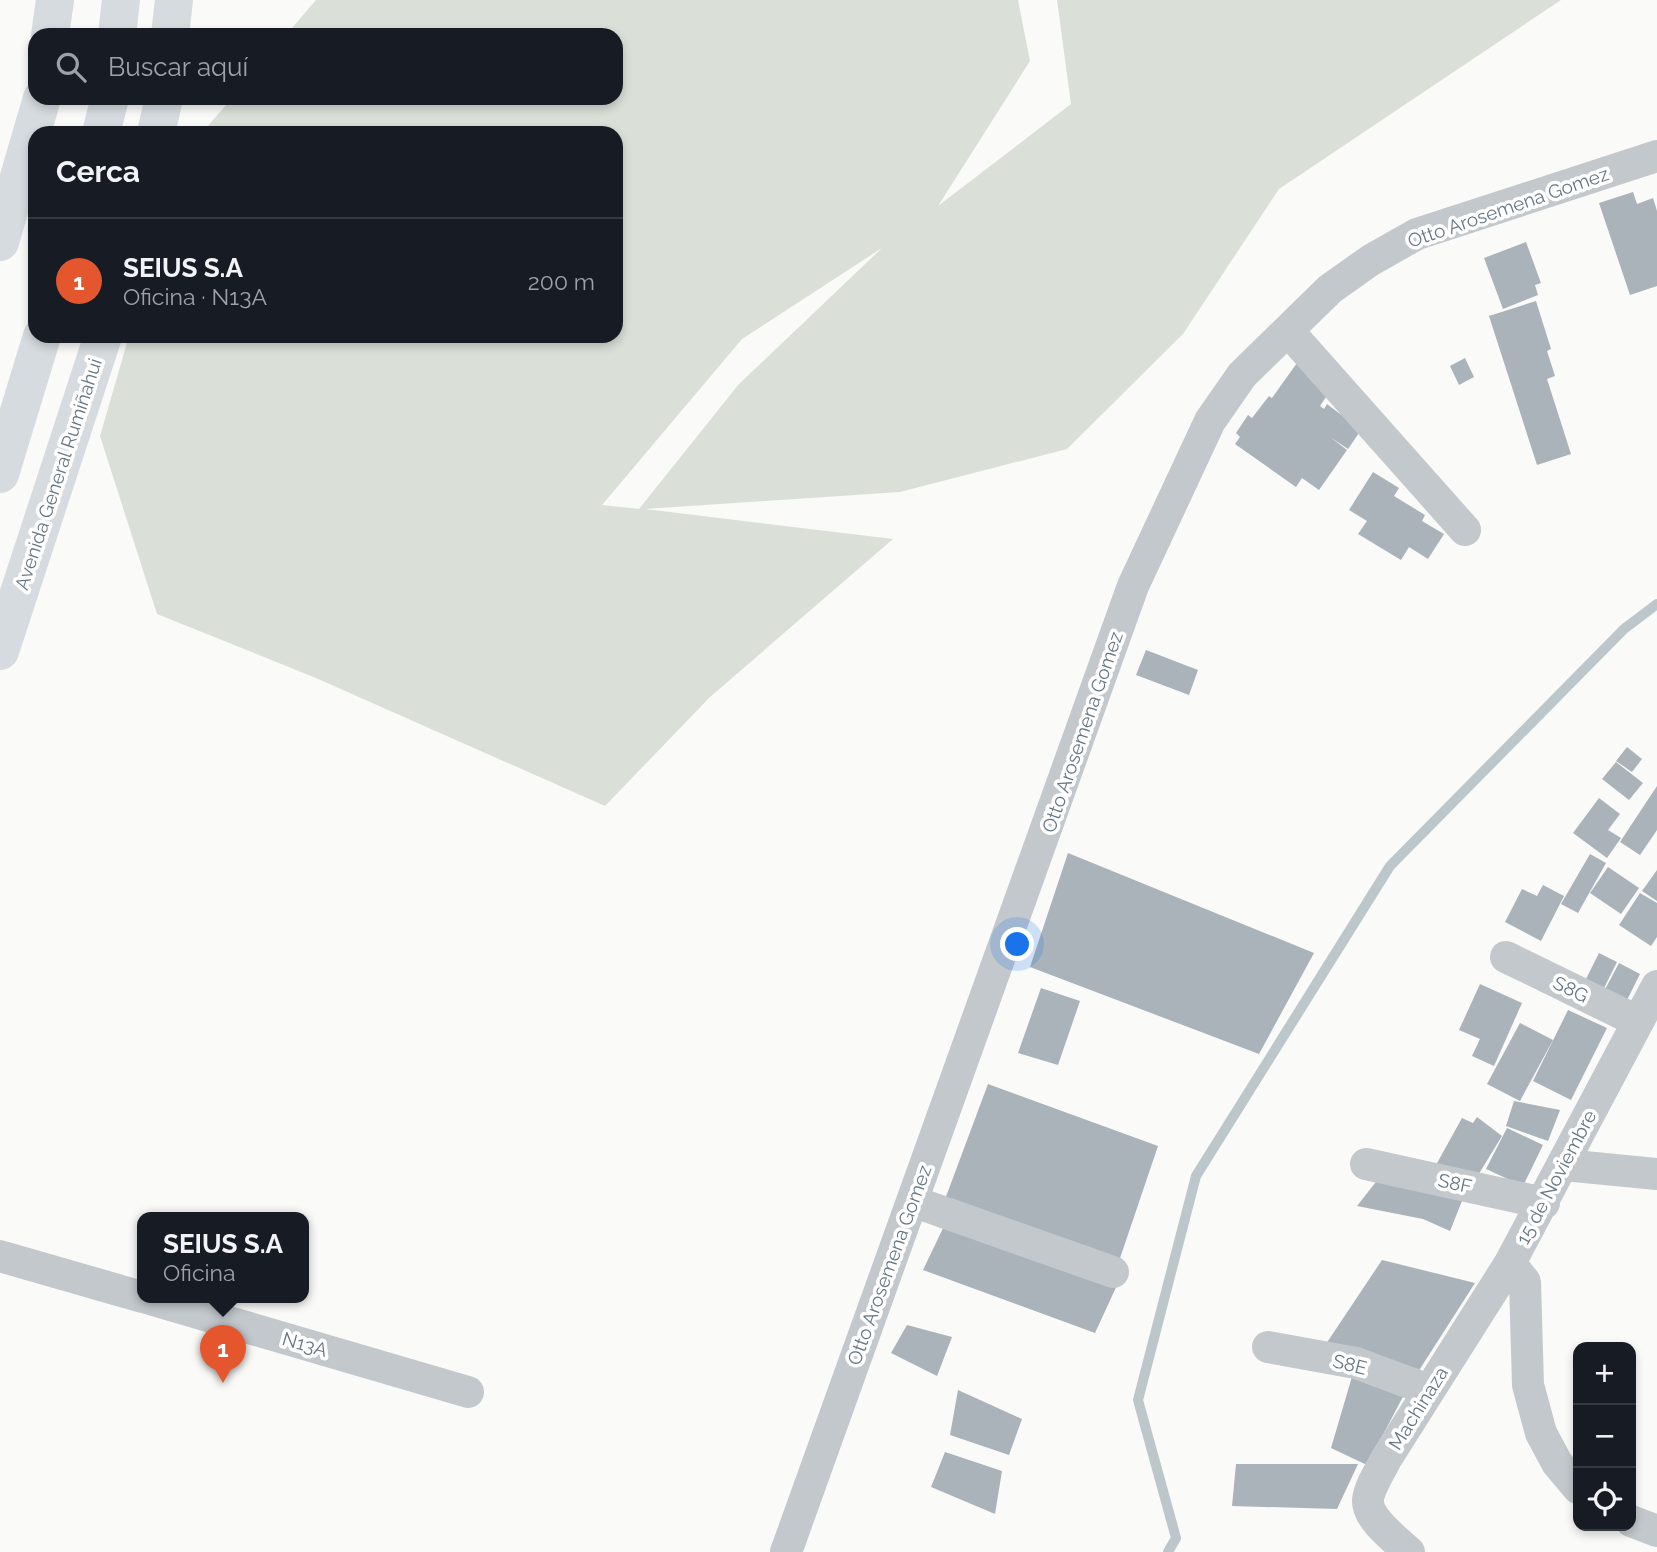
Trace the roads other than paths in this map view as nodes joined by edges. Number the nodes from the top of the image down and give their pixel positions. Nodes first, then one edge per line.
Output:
1 (55, 0) edge
2 (121, 0) edge
3 (174, 0) edge
4 (51, 28) edge
5 (118, 28) edge
6 (171, 28) edge
7 (40, 105) edge
8 (108, 105) edge
9 (162, 105) edge
10 (34, 126) edge
11 (104, 126) edge
12 (158, 126) edge
13 (28, 146) edge
14 (1657, 156) edge
15 (0, 242) edge
16 (1289, 332) junction
17 (41, 343) edge
18 (101, 343) edge
19 (0, 474) edge
20 (1465, 530) dead end
21 (0, 651) edge
22 (1506, 957) dead end
23 (1657, 986) edge
24 (1637, 1021) junction
25 (1366, 1164) dead end
26 (1564, 1166) junction
27 (1657, 1174) edge
28 (912, 1201) junction
29 (1544, 1203) junction
30 (0, 1256) edge
31 (1510, 1263) junction
32 (1113, 1272) dead end
33 (137, 1295) edge
34 (164, 1303) edge
35 (1268, 1347) dead end
36 (1429, 1390) junction
37 (468, 1392) dead end
38 (1573, 1482) edge
39 (1636, 1523) edge
40 (1657, 1531) edge
41 (786, 1552) edge
42 (1409, 1552) edge

1 - 4 main road
2 - 5 main road
3 - 6 main road
7 - 10 main road
8 - 11 main road
9 - 12 main road
13 - 15 main road
14 - 16 street, Otto Arosemena Gomez
16 - 20 street
16 - 28 street, Otto Arosemena Gomez
17 - 19 main road
18 - 21 main road, Avenida General Rumiñahui
22 - 24 street, S8G
23 - 24 street, 15 de Noviembre
24 - 26 street, 15 de Noviembre
25 - 29 street, S8F
26 - 27 street
26 - 29 street, 15 de Noviembre
28 - 32 street
28 - 41 street, Otto Arosemena Gomez
29 - 31 street, 15 de Noviembre
30 - 33 street, N13A
31 - 36 street, Machinaza
31 - 38 street, 15 de Noviembre
34 - 37 street, N13A
35 - 36 street, S8E
36 - 42 street, Machinaza
39 - 40 street

